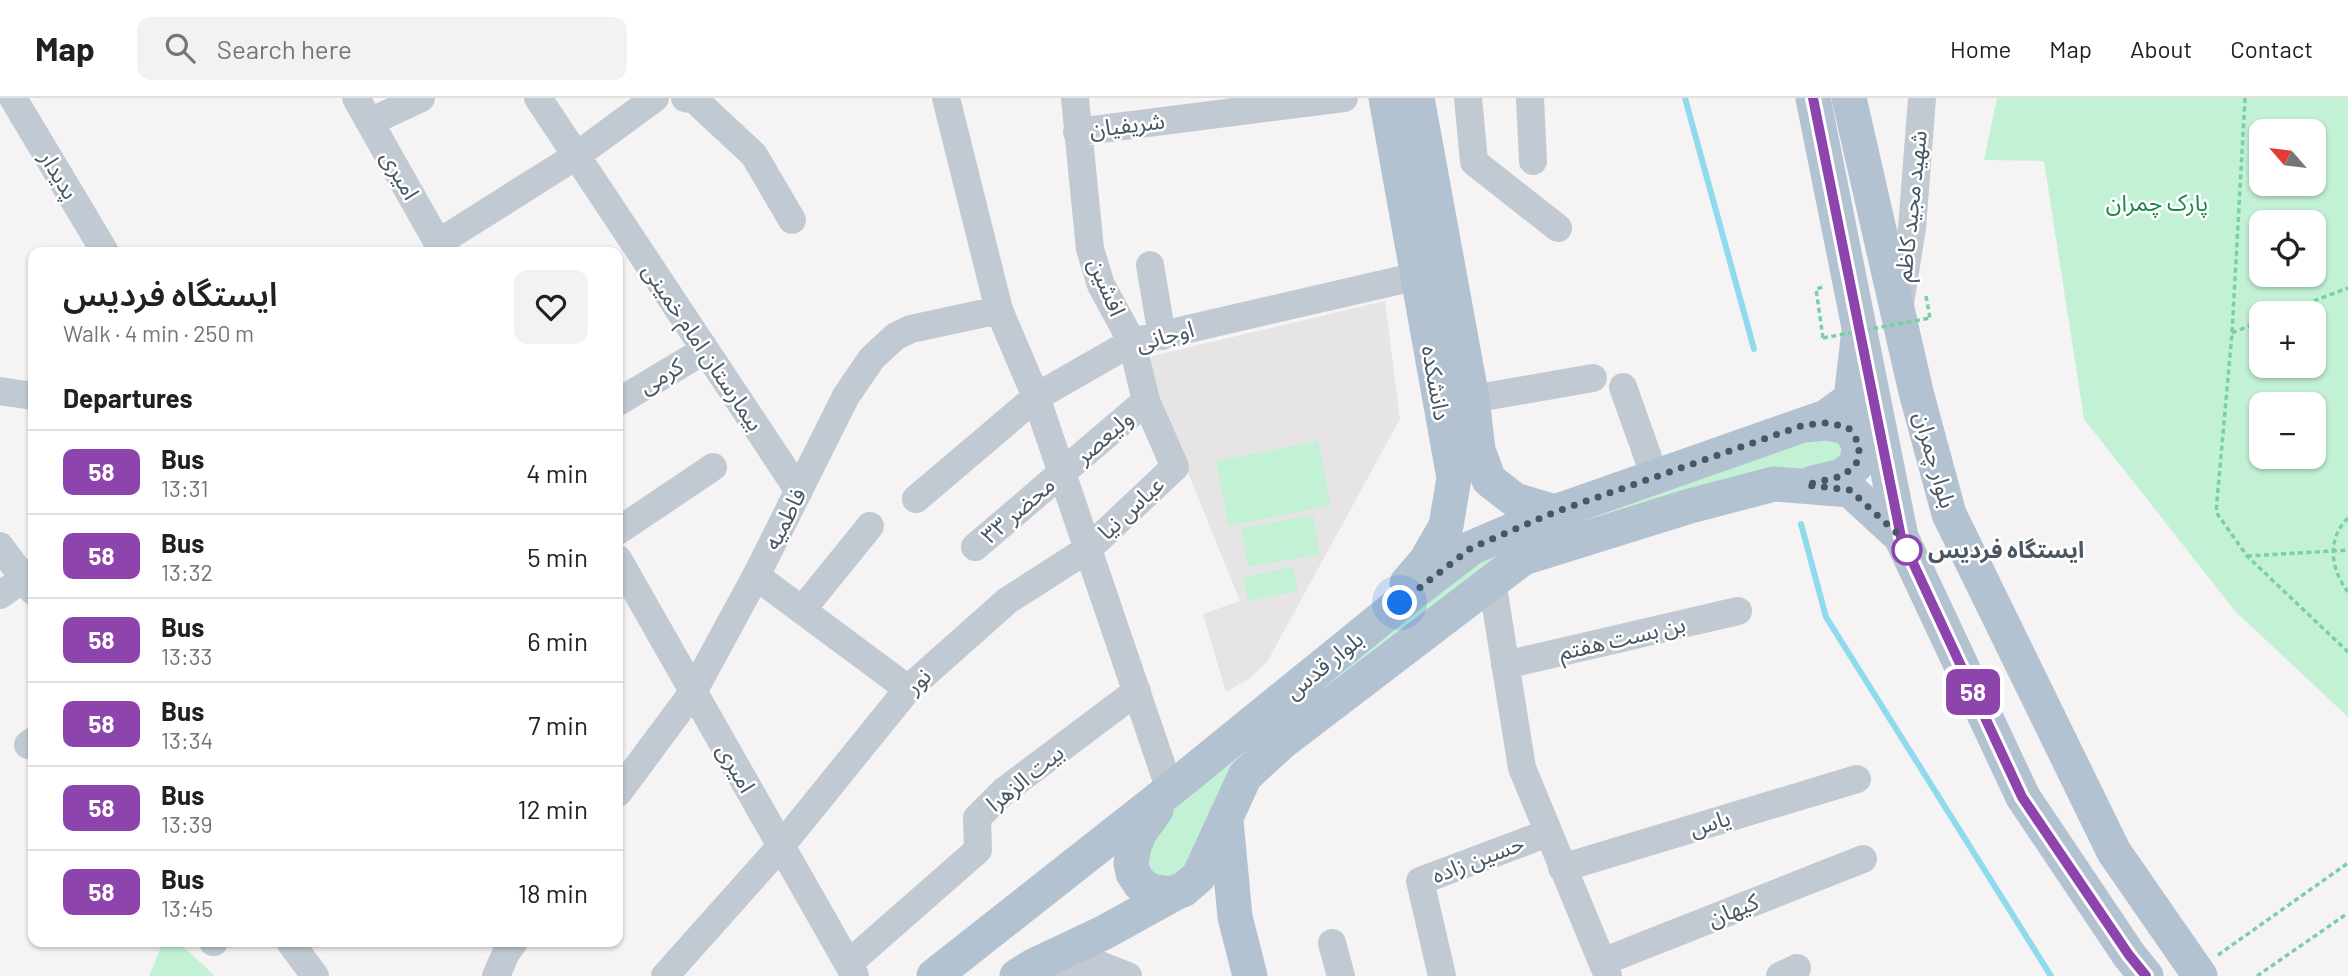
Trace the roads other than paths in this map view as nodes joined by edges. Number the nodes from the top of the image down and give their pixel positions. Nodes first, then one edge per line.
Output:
1 (13, 98) edge
2 (356, 98) edge
3 (421, 98) edge
4 (537, 98) edge
5 (655, 98) edge
6 (685, 98) edge
7 (946, 98) edge
8 (1075, 98) edge
9 (1343, 98) edge
10 (1386, 98) edge
11 (1417, 98) edge
12 (1468, 98) edge
13 (1530, 98) edge
14 (1813, 98) edge
15 (1849, 98) edge
16 (1922, 98) edge
17 (370, 122) junction
18 (1077, 132) junction
19 (576, 156) junction
20 (1534, 161) dead end
21 (792, 220) dead end
22 (1558, 228) dead end
23 (101, 247) edge
24 (441, 247) edge
25 (1150, 265) dead end
26 (1418, 276) junction
27 (999, 310) junction
28 (1914, 316) junction
29 (1859, 330) junction
30 (1162, 336) junction
31 (1132, 342) junction
32 (705, 350) junction
33 (1592, 378) dead end
34 (1623, 387) dead end
35 (0, 391) edge
36 (28, 395) edge
37 (1036, 397) junction
38 (623, 399) edge
39 (1472, 399) junction
40 (1146, 401) junction
41 (1804, 425) junction
42 (713, 467) dead end
43 (1175, 467) joint
44 (1062, 473) junction
45 (1655, 477) junction
46 (1806, 485) junction
47 (799, 491) junction
48 (916, 499) dead end
49 (1555, 512) junction
50 (870, 526) dead end
51 (623, 528) edge
52 (1901, 537) junction
53 (0, 546) edge
54 (975, 547) dead end
55 (1088, 549) junction
56 (623, 568) edge
57 (756, 576) junction
58 (28, 578) edge
59 (28, 581) edge
60 (1492, 581) junction
61 (0, 595) edge
62 (802, 610) junction
63 (1738, 611) dead end
64 (1357, 638) junction
65 (1505, 665) junction
66 (908, 689) junction
67 (1137, 691) junction
68 (693, 692) junction
69 (1857, 779) dead end
70 (623, 786) edge
71 (1170, 790) junction
72 (1226, 814) junction
73 (1548, 833) junction
74 (781, 846) junction
75 (1863, 859) dead end
76 (1562, 867) junction
77 (1183, 890) junction
78 (1332, 943) dead end
79 (294, 947) edge
80 (510, 947) edge
81 (1605, 969) edge
82 (851, 970) edge
83 (1025, 971) edge
84 (2198, 973) edge
85 (315, 976) edge
86 (496, 976) edge
87 (665, 976) edge
88 (934, 976) edge
89 (1128, 976) edge
90 (1250, 976) edge
91 (1341, 976) edge
92 (1443, 976) edge
93 (2146, 976) edge

1 - 23 street, پدیدار
2 - 17 street, امیری
3 - 17 street
4 - 19 street, بیمارستان امام خمینی
5 - 19 street
6 - 21 street
7 - 27 street
8 - 18 street, افشین
9 - 18 street, شریفیان
10 - 26 main road, دانشکده
11 - 39 main road, دانشکده
12 - 22 street
13 - 20 street
14 - 29 main road, بلوار چمران
15 - 28 main road, بلوار چمران
16 - 28 street, شهید مجید کاظم
17 - 24 street, امیری
18 - 31 street, افشین
19 - 24 street
19 - 32 street, بیمارستان امام خمینی
25 - 30 street
26 - 30 street, اوجانی
26 - 64 main road, دانشکده
27 - 37 street
27 - 47 street, فاطمیه
28 - 84 main road, بلوار چمران
29 - 41 main road, بلوار قدس
29 - 52 main road, بلوار چمران
30 - 31 street, اوجانی
31 - 37 street, اوجانی
31 - 40 street, افشین
32 - 38 street, کرمی
32 - 47 street, بیمارستان امام خمینی
33 - 39 street
34 - 45 street
35 - 36 street
37 - 44 street
37 - 48 street, اوجانی
39 - 49 main road, دانشکده
40 - 43 street, افشین
40 - 44 street, ولیعصر
41 - 45 main road, بلوار قدس
41 - 46 main road
42 - 51 street
43 - 55 street, عباس نیا
44 - 54 street, محضر ۳۳
44 - 55 street
45 - 49 main road, بلوار قدس
46 - 52 main road, بلوار قدس
46 - 60 main road, بلوار قدس
47 - 57 street, فاطمیه
49 - 64 main road, بلوار قدس
50 - 62 street
52 - 93 main road, بلوار چمران
53 - 58 street
55 - 66 street, نور
55 - 67 street
56 - 68 street, امیری
57 - 62 street
57 - 68 street, فاطمیه
59 - 61 street
60 - 65 street
60 - 72 main road, بلوار قدس
62 - 66 street
63 - 65 street, بن بست هفتم
64 - 71 main road, بلوار قدس
65 - 73 street
66 - 74 street, نور
67 - 71 street
67 - 82 street, بیت الزهرا
68 - 70 street, فاطمیه
68 - 74 street, امیری
69 - 76 street, یاس
71 - 77 main road
71 - 88 main road, بلوار قدس
72 - 77 main road, بلوار قدس
72 - 90 main road
73 - 76 street
73 - 92 street, حسین زاده
74 - 82 street, امیری
74 - 87 street, نور
75 - 81 street, کیهان
76 - 81 street
77 - 83 main road
78 - 91 street
79 - 85 street
80 - 86 street
83 - 89 street

